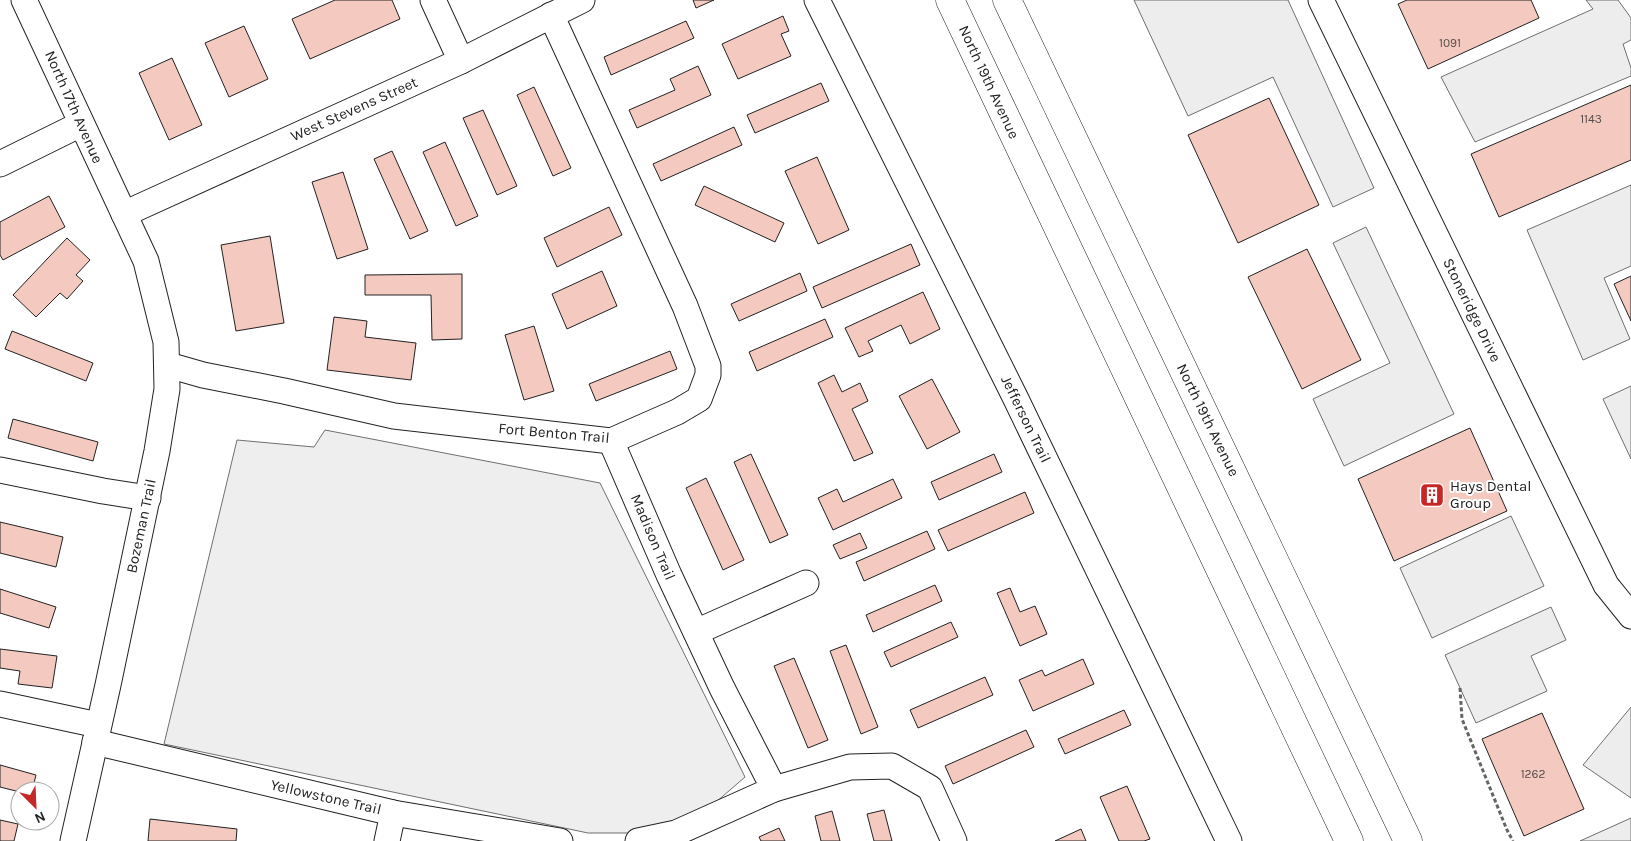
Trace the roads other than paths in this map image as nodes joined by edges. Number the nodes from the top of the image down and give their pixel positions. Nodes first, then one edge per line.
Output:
1 (24, 0) edge
2 (433, 0) edge
3 (582, 0) edge
4 (817, 0) edge
5 (950, 0) edge
6 (1007, 0) edge
7 (1321, 0) edge
8 (551, 15) junction
9 (461, 61) junction
10 (81, 124) junction
11 (0, 164) edge
12 (124, 214) junction
13 (168, 365) junction
14 (611, 442) junction
15 (0, 470) edge
16 (148, 498) junction
17 (806, 583) dead end
18 (1631, 616) edge
19 (696, 632) junction
20 (0, 704) edge
21 (96, 734) junction
22 (774, 789) junction
23 (393, 813) junction
24 (73, 841) edge
25 (388, 841) edge
26 (560, 841) edge
27 (638, 841) edge
28 (954, 841) edge
29 (1229, 841) edge
30 (1349, 841) edge
31 (1408, 841) edge

1 - 10 street, North 17th Avenue
2 - 9 street
3 - 8 street, West Stevens Street
4 - 29 street, Jefferson Trail
5 - 30 main road, North 19th Avenue
6 - 31 main road, North 19th Avenue
7 - 18 street, Stoneridge Drive
8 - 9 street, West Stevens Street
8 - 14 street, Fort Benton Trail
9 - 12 street, West Stevens Street
10 - 11 street
10 - 12 street, North 17th Avenue
12 - 13 street, Bozeman Trail
13 - 14 street, Fort Benton Trail
13 - 16 street, Bozeman Trail
14 - 19 street, Madison Trail
15 - 16 street
16 - 21 street, Bozeman Trail
17 - 19 street
19 - 22 street, Madison Trail
20 - 21 street, Yellowstone Trail
21 - 23 street, Yellowstone Trail
21 - 24 street, Bozeman Trail
22 - 27 street
22 - 28 street
23 - 25 street
23 - 26 street, Yellowstone Trail

